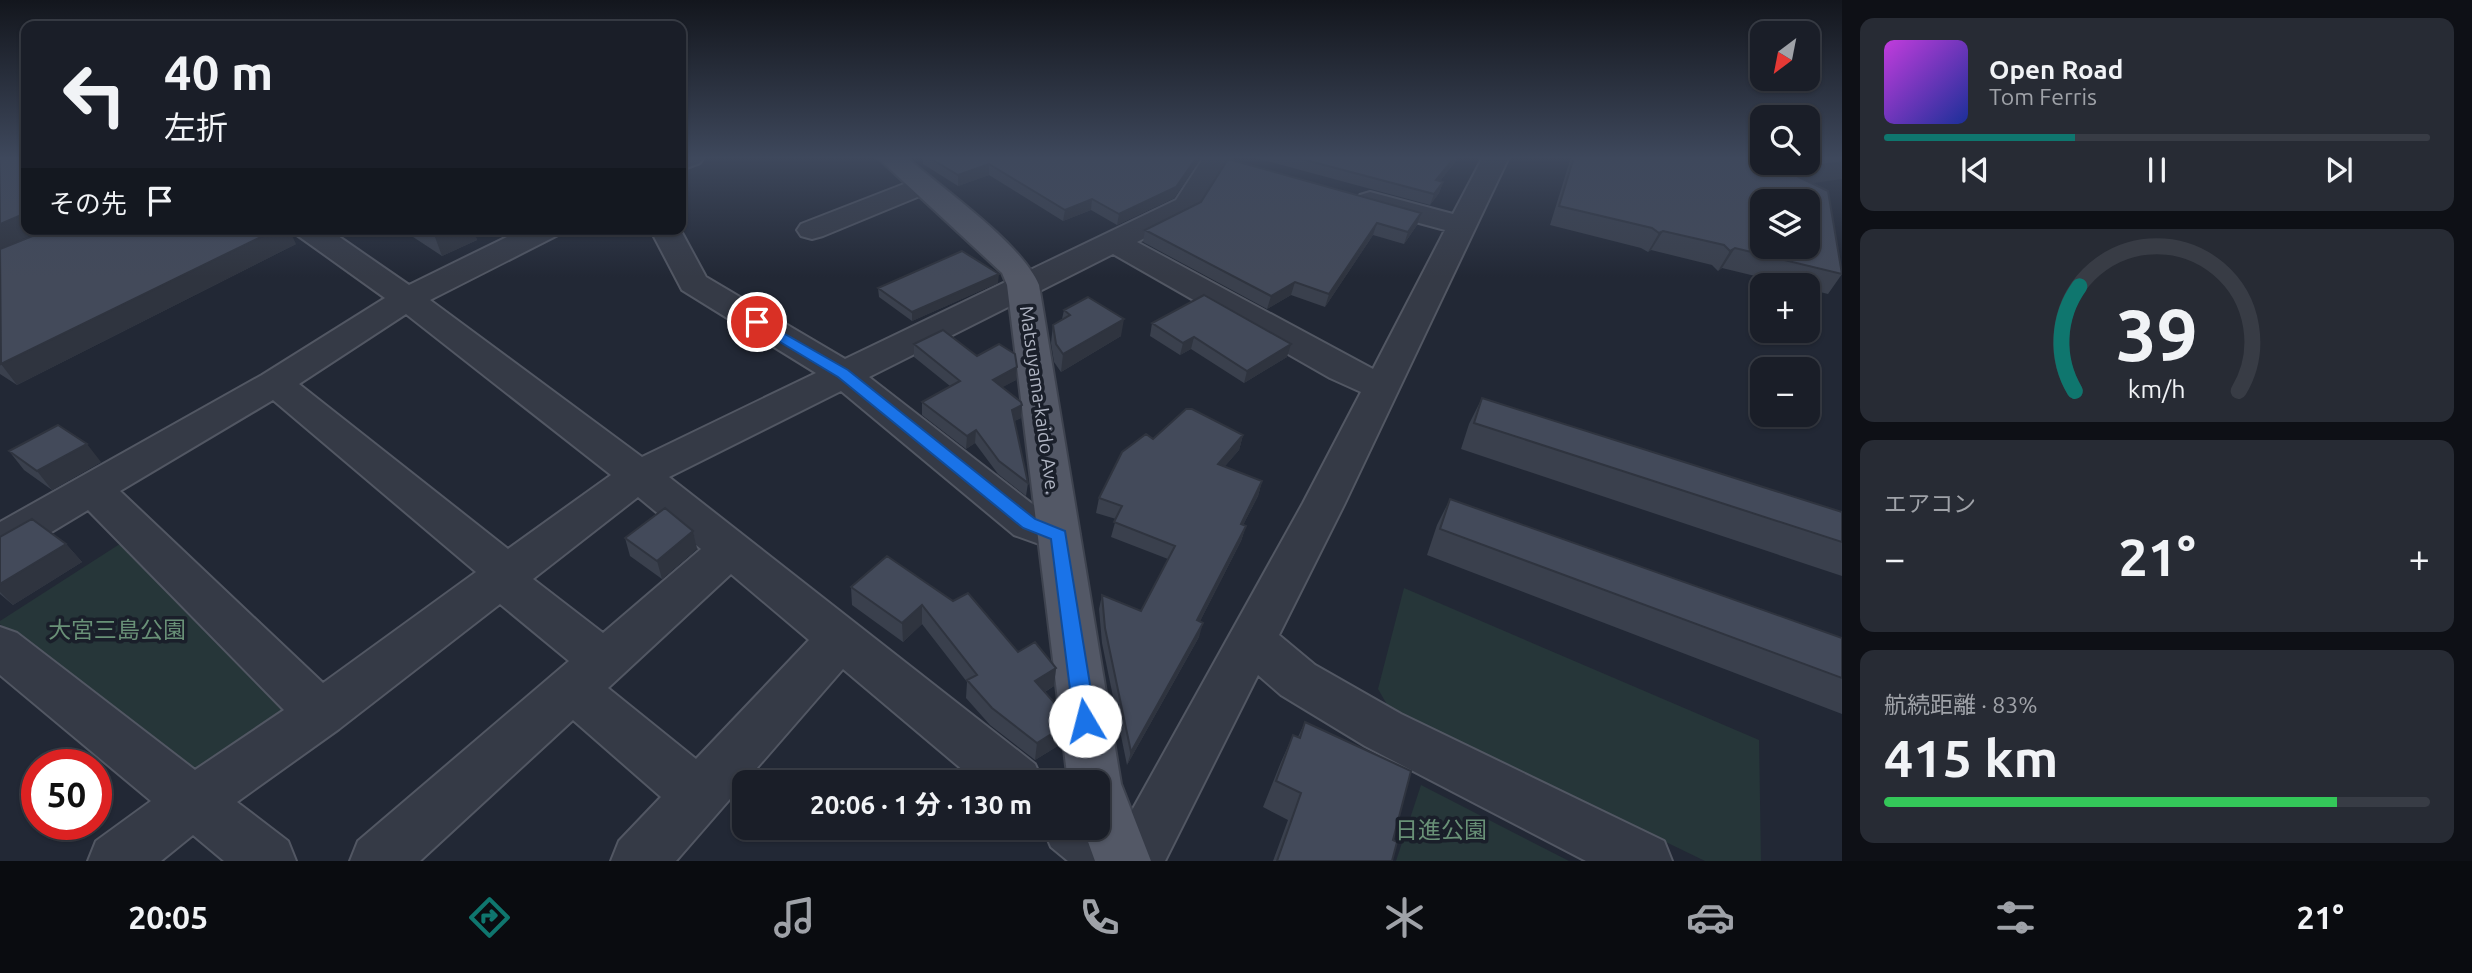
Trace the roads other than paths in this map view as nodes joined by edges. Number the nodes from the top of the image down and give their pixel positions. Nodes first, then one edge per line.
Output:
1 (858, 197) edge
2 (939, 197) edge
3 (1194, 197) edge
4 (1357, 197) edge
5 (1476, 197) edge
6 (1462, 226) junction
7 (813, 230) dead end
8 (317, 235) edge
9 (535, 235) edge
10 (668, 235) edge
11 (1116, 243) junction
12 (1023, 285) junction
13 (409, 298) junction
14 (843, 374) junction
15 (275, 383) junction
16 (1380, 386) junction
17 (639, 475) junction
18 (92, 489) junction
19 (1059, 536) junction
20 (0, 542) edge
21 (730, 549) junction
22 (504, 575) junction
23 (841, 639) junction
24 (1251, 640) junction
25 (0, 648) edge
26 (588, 675) junction
27 (321, 713) junction
28 (1001, 770) edge
29 (1093, 770) edge
30 (699, 795) junction
31 (193, 802) junction
32 (1110, 826) edge
33 (1087, 840) edge
34 (116, 861) edge
35 (268, 861) edge
36 (378, 861) edge
37 (639, 861) edge
38 (1112, 861) edge
39 (1123, 861) edge
40 (1135, 861) edge
41 (1644, 861) edge

1 - 7 street
2 - 12 main road, Matsuyama-kaido Ave.
3 - 11 street
4 - 6 street
5 - 6 street
6 - 16 street
8 - 13 street
9 - 13 street
10 - 14 street
11 - 12 street
11 - 16 street
12 - 14 street
12 - 19 main road, Matsuyama-kaido Ave.
13 - 15 street
13 - 17 street
14 - 17 street
14 - 19 street
15 - 18 street
15 - 22 street
16 - 24 street
17 - 21 street
17 - 22 street
18 - 20 street
18 - 27 street
19 - 29 main road, Matsuyama-kaido Ave.
21 - 23 street
21 - 26 street
22 - 26 street
22 - 27 street
23 - 28 street
23 - 30 street
24 - 40 street
24 - 41 street
25 - 31 street
26 - 30 street
26 - 36 street
27 - 31 street
30 - 37 street
31 - 34 street
31 - 35 street
32 - 39 main road
33 - 38 street

